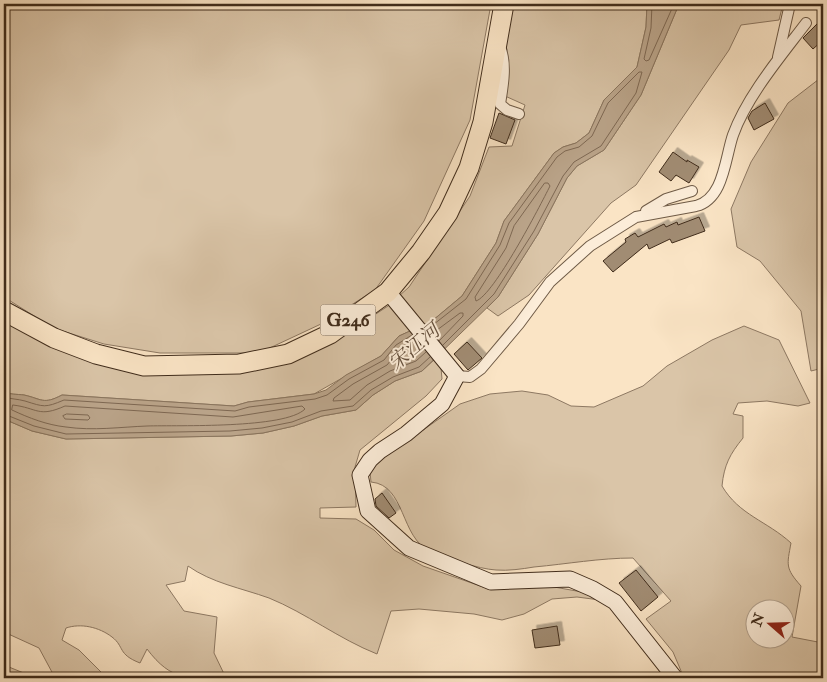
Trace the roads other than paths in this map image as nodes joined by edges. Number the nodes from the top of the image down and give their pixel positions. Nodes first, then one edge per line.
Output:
1 (504, 4) edge
2 (790, 4) edge
3 (806, 23) dead end
4 (499, 43) junction
5 (777, 63) junction
6 (519, 114) dead end
7 (692, 191) dead end
8 (639, 216) junction
9 (388, 292) junction
10 (4, 311) edge
11 (457, 376) junction
12 (675, 678) edge

1 - 4 highway, G246
2 - 5 street
3 - 5 street
4 - 6 street
4 - 9 highway, G246
5 - 8 street
7 - 8 street
8 - 11 street
9 - 10 highway, G246
9 - 11 street
11 - 12 street

